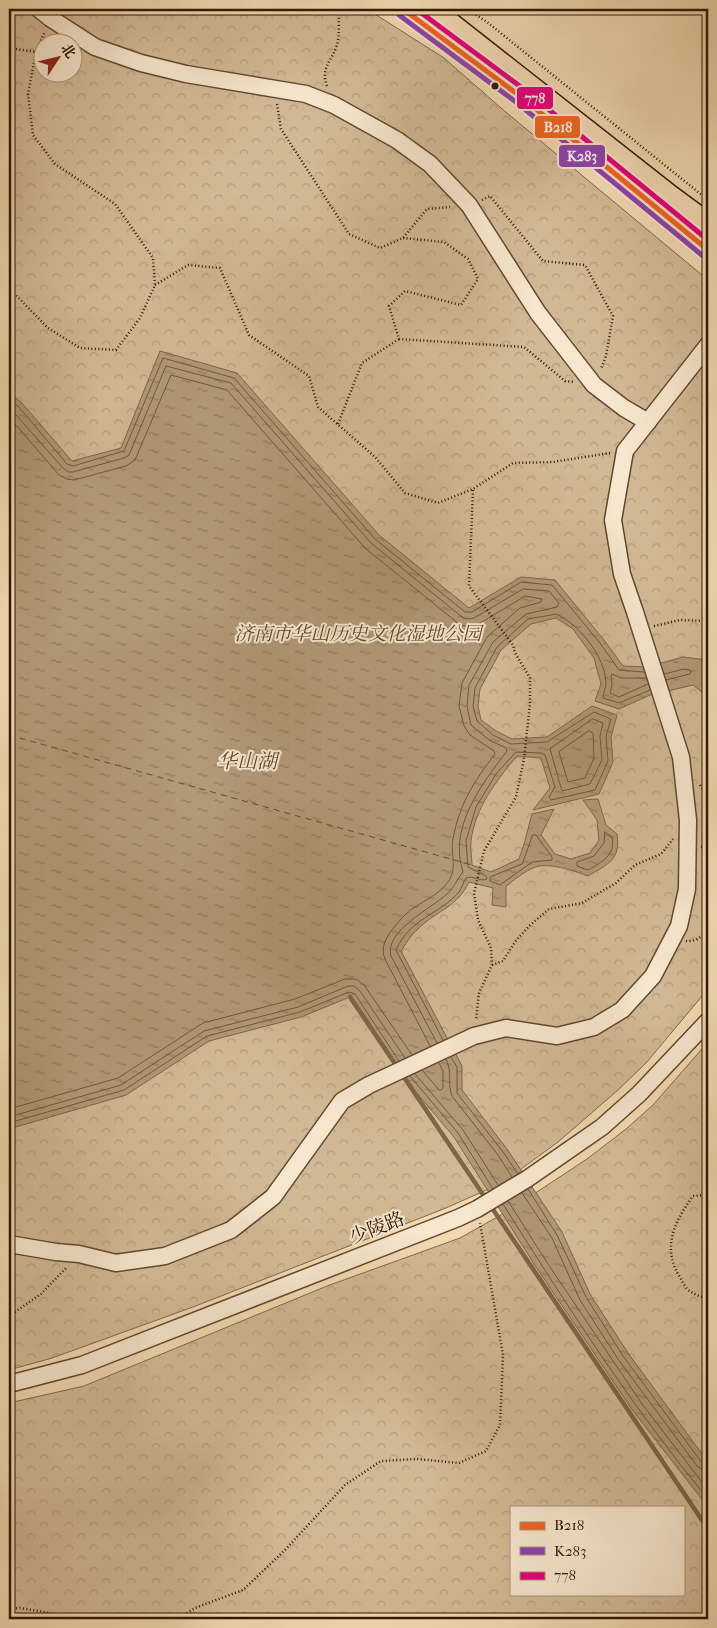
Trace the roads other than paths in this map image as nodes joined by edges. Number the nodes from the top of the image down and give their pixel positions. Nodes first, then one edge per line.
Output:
1 (404, 9) edge
2 (432, 9) edge
3 (45, 13) edge
4 (708, 224) edge
5 (708, 250) edge
6 (708, 345) edge
7 (648, 422) junction
8 (708, 1021) edge
9 (9, 1244) edge
10 (9, 1384) edge

1 - 5 street
2 - 4 main road
3 - 7 street
6 - 7 street
7 - 9 street
8 - 10 street, 少陵路

